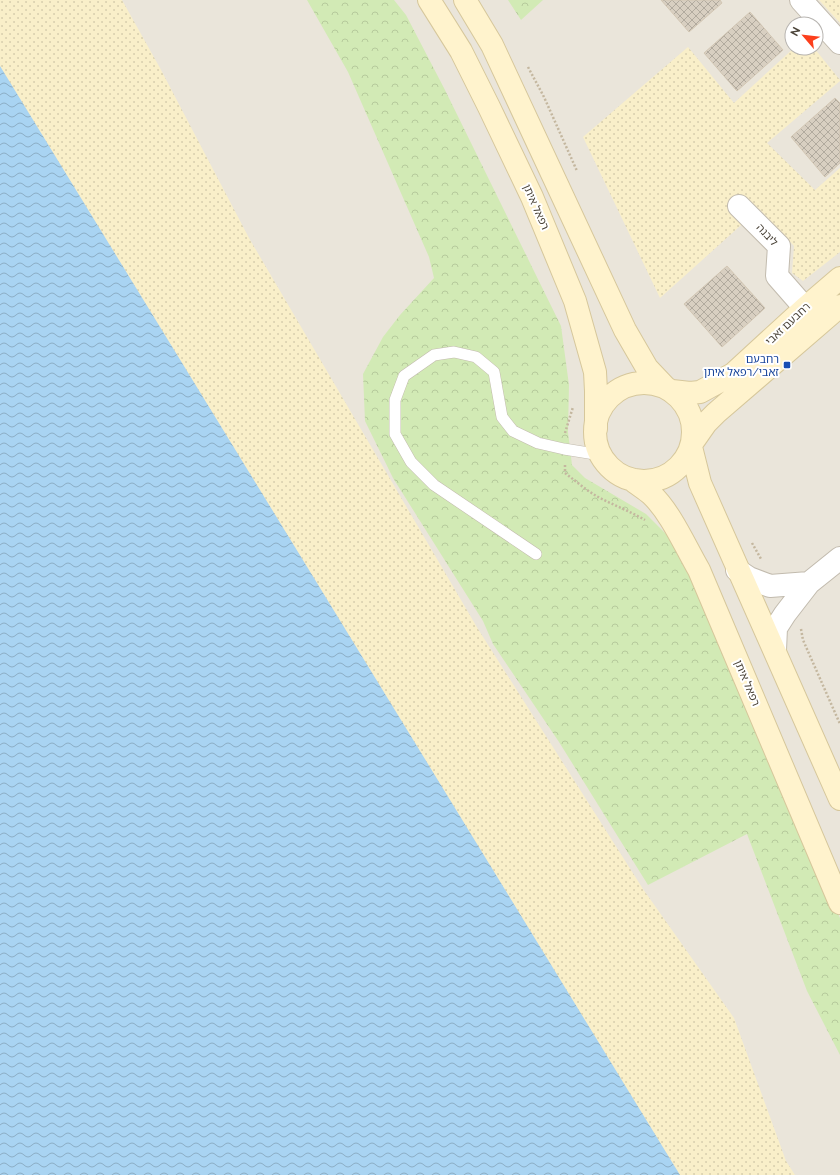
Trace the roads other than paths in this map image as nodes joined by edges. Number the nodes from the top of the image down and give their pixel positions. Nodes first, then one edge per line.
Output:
1 (429, 0) edge
2 (465, 0) edge
3 (801, 0) edge
4 (840, 43) edge
5 (738, 206) dead end
6 (840, 278) edge
7 (840, 306) edge
8 (805, 308) junction
9 (669, 389) junction
10 (596, 429) junction
11 (692, 445) junction
12 (601, 455) junction
13 (631, 479) junction
14 (536, 554) dead end
15 (840, 558) edge
16 (737, 570) junction
17 (809, 584) junction
18 (775, 650) junction
19 (840, 799) edge
20 (840, 903) edge

1 - 10 street, רפאל איתן
2 - 9 street
3 - 4 street
5 - 8 street, ליבנה
6 - 8 street, רחבעם זאבי
7 - 11 street, רחבעם זאבי
8 - 9 street, רחבעם זאבי
9 - 10 street
9 - 11 street
10 - 12 street
11 - 13 street
11 - 16 street
12 - 13 street
12 - 14 lane
13 - 20 street, רפאל איתן
15 - 17 street
16 - 17 street
16 - 18 street
17 - 18 street
18 - 19 street

